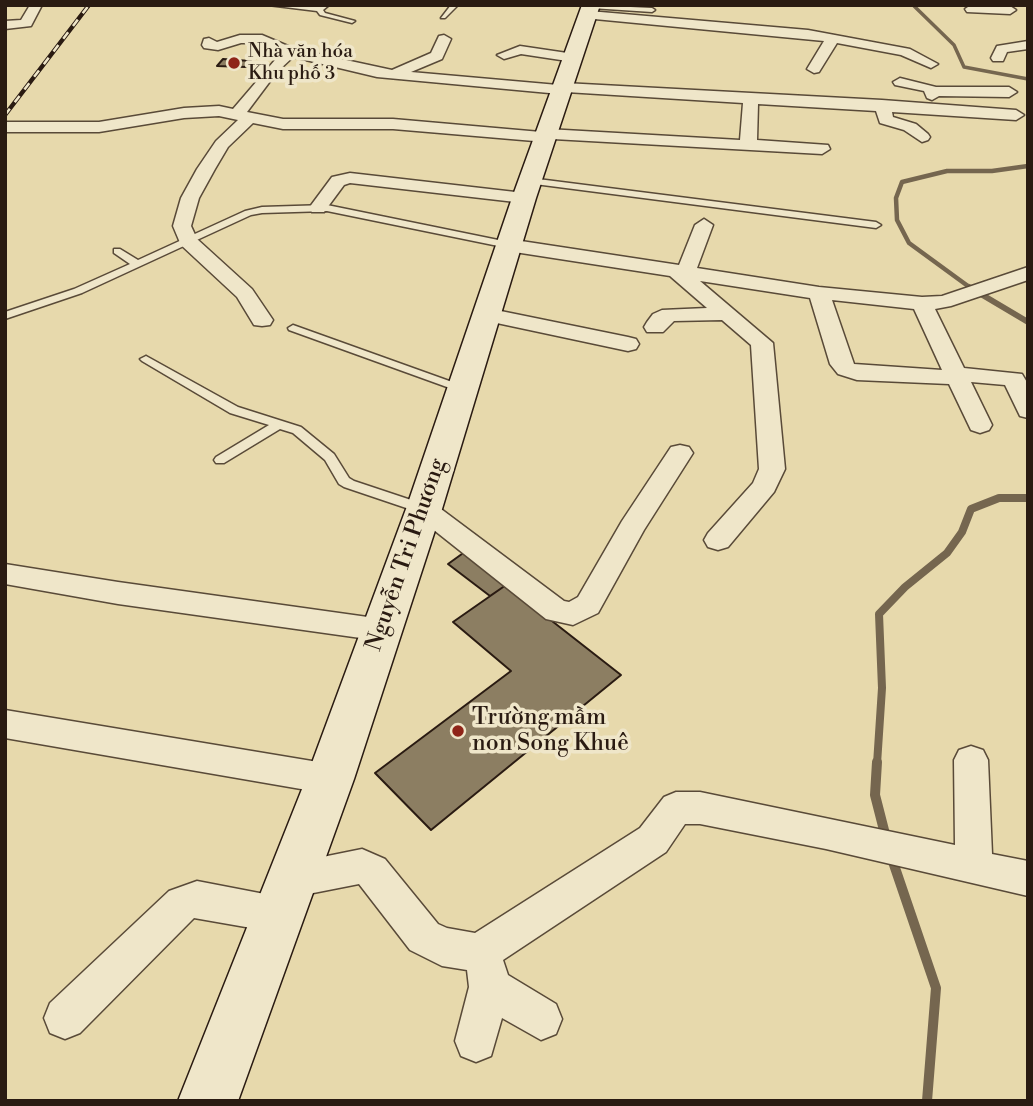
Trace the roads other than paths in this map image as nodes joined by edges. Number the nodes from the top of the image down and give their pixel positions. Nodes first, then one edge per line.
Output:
1 (36, 5) edge
2 (271, 5) edge
3 (455, 5) edge
4 (324, 7) edge
5 (1009, 8) edge
6 (590, 9) edge
7 (652, 10) dead end
8 (1028, 12) edge
9 (443, 17) dead end
10 (352, 21) dead end
11 (981, 23) dead end
12 (5, 25) edge
13 (833, 38) junction
14 (444, 39) dead end
15 (209, 43) dead end
16 (321, 43) dead end
17 (1028, 45) edge
18 (295, 52) junction
19 (504, 55) dead end
20 (998, 58) dead end
21 (932, 64) dead end
22 (251, 68) dead end
23 (272, 69) junction
24 (814, 69) dead end
25 (395, 74) junction
26 (566, 78) junction
27 (900, 82) dead end
28 (931, 91) junction
29 (1009, 92) dead end
30 (751, 98) junction
31 (882, 105) junction
32 (933, 108) junction
33 (1016, 115) dead end
34 (243, 116) junction
35 (5, 127) edge
36 (546, 135) junction
37 (922, 137) dead end
38 (748, 146) junction
39 (822, 149) dead end
40 (527, 189) junction
41 (318, 208) junction
42 (704, 225) dead end
43 (876, 225) dead end
44 (188, 241) junction
45 (508, 245) junction
46 (117, 251) dead end
47 (137, 264) junction
48 (680, 271) junction
49 (1028, 273) edge
50 (819, 293) junction
51 (922, 303) junction
52 (486, 314) junction
53 (725, 314) junction
54 (5, 316) edge
55 (262, 320) dead end
56 (655, 327) dead end
57 (293, 328) dead end
58 (628, 344) dead end
59 (146, 359) dead end
60 (955, 376) junction
61 (462, 389) junction
62 (1028, 411) edge
63 (279, 424) junction
64 (980, 425) dead end
65 (680, 453) dead end
66 (220, 460) dead end
67 (424, 509) junction
68 (718, 540) dead end
69 (5, 574) edge
70 (382, 630) junction
71 (5, 724) edge
72 (971, 760) dead end
73 (330, 779) junction
74 (974, 867) junction
75 (1028, 879) edge
76 (287, 897) junction
77 (484, 970) junction
78 (65, 1018) dead end
79 (541, 1019) dead end
80 (476, 1041) dead end
81 (208, 1101) edge

1 - 12 street
2 - 4 lane
3 - 9 lane
4 - 10 lane
5 - 8 street
5 - 11 street
6 - 7 lane
6 - 13 street
6 - 26 main road, Nguyễn Tri Phương
13 - 21 street
13 - 24 street
14 - 25 street
15 - 18 street
16 - 18 street
17 - 20 street
18 - 23 street
18 - 25 street
19 - 26 street
22 - 23 street
23 - 34 street
25 - 26 street
26 - 30 street
26 - 36 main road, Nguyễn Tri Phương
27 - 28 street
28 - 29 street
28 - 32 street
30 - 31 street
30 - 38 street
31 - 32 street
31 - 37 street
32 - 33 street
34 - 35 street
34 - 36 street
34 - 44 street
36 - 38 street
36 - 40 main road, Nguyễn Tri Phương
38 - 39 street
40 - 41 street
40 - 43 lane
40 - 45 main road, Nguyễn Tri Phương
41 - 44 lane
41 - 45 lane
42 - 48 street
44 - 47 lane
44 - 55 street
45 - 48 street
45 - 52 main road, Nguyễn Tri Phương
46 - 47 lane
47 - 54 lane
48 - 50 street
48 - 53 street
49 - 51 street
50 - 51 street
50 - 60 street
51 - 60 street
52 - 58 street
52 - 61 main road, Nguyễn Tri Phương
53 - 56 street
53 - 68 street
57 - 61 lane
59 - 63 lane
60 - 62 street
60 - 64 street
61 - 67 main road, Nguyễn Tri Phương
63 - 66 lane
63 - 67 lane
65 - 67 street
67 - 70 main road, Nguyễn Tri Phương
69 - 70 street
70 - 73 main road, Nguyễn Tri Phương
71 - 73 street
72 - 74 street
73 - 76 main road, Nguyễn Tri Phương
74 - 75 street
74 - 77 street
76 - 77 street
76 - 78 street
76 - 81 main road, Nguyễn Tri Phương
77 - 79 street
77 - 80 street

